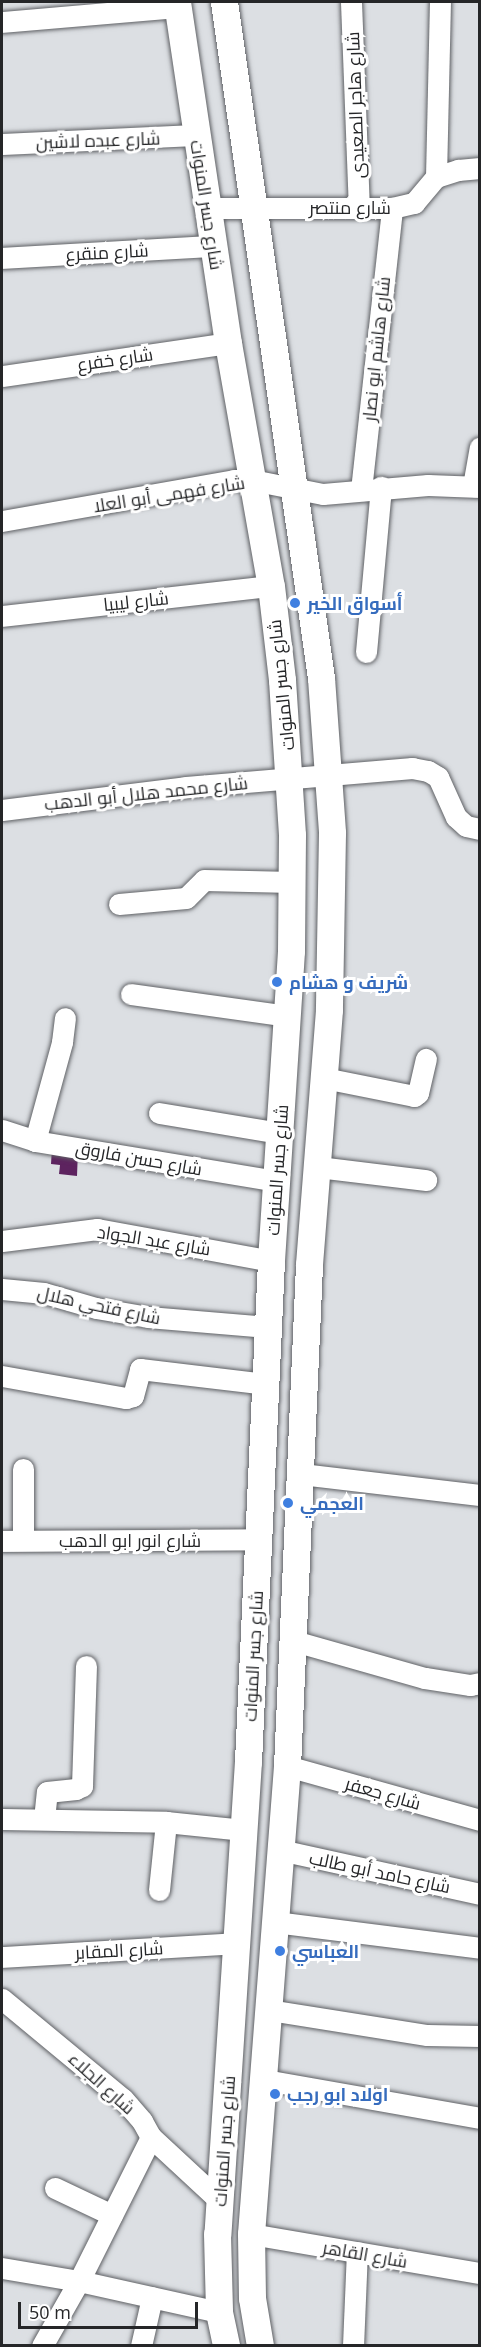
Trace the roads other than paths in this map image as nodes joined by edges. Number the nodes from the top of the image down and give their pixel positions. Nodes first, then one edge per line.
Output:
1 (224, 2) edge
2 (351, 2) edge
3 (440, 2) edge
4 (177, 4) edge
5 (2, 22) edge
6 (195, 135) junction
7 (2, 144) edge
8 (480, 168) edge
9 (436, 177) junction
10 (254, 207) junction
11 (207, 208) junction
12 (359, 208) junction
13 (392, 208) junction
14 (213, 246) junction
15 (2, 258) edge
16 (228, 343) junction
17 (2, 376) edge
18 (480, 448) edge
19 (252, 480) junction
20 (476, 487) edge
21 (371, 489) junction
22 (292, 490) junction
23 (2, 520) edge
24 (271, 586) junction
25 (2, 616) edge
26 (366, 652) dead end
27 (329, 773) junction
28 (290, 777) junction
29 (2, 810) edge
30 (480, 829) edge
31 (293, 882) junction
32 (119, 904) dead end
33 (130, 994) dead end
34 (288, 1016) junction
35 (65, 1018) dead end
36 (426, 1059) dead end
37 (324, 1078) junction
38 (159, 1113) dead end
39 (2, 1130) edge
40 (280, 1133) junction
41 (35, 1141) junction
42 (318, 1167) junction
43 (426, 1180) dead end
44 (277, 1181) junction
45 (2, 1241) edge
46 (271, 1261) junction
47 (2, 1289) edge
48 (268, 1327) junction
49 (2, 1376) edge
50 (265, 1384) junction
51 (23, 1469) dead end
52 (301, 1474) junction
53 (480, 1495) edge
54 (259, 1539) junction
55 (23, 1540) junction
56 (2, 1541) edge
57 (294, 1641) junction
58 (86, 1666) dead end
59 (480, 1683) edge
60 (287, 1766) junction
61 (2, 1819) edge
62 (44, 1819) junction
63 (480, 1820) edge
64 (166, 1822) junction
65 (244, 1830) junction
66 (280, 1850) junction
67 (159, 1890) dead end
68 (480, 1894) edge
69 (275, 1922) junction
70 (237, 1943) junction
71 (480, 1948) edge
72 (2, 1957) edge
73 (2, 1999) edge
74 (269, 2010) junction
75 (480, 2036) edge
76 (265, 2080) junction
77 (480, 2118) edge
78 (151, 2137) junction
79 (56, 2188) dead end
80 (219, 2200) junction
81 (112, 2216) junction
82 (251, 2234) junction
83 (357, 2252) junction
84 (2, 2268) edge
85 (480, 2274) edge
86 (79, 2281) junction
87 (152, 2297) junction
88 (219, 2312) junction
89 (42, 2346) edge
90 (141, 2346) edge
91 (226, 2346) edge
92 (260, 2346) edge
93 (353, 2346) edge

1 - 10 street, شارع جسر المنوات
2 - 12 street, شارع هاجر الصعيدى
3 - 9 street
4 - 5 street
4 - 6 street, شارع جسر المنوات
6 - 7 street, شارع عبده لاشين
6 - 11 street, شارع جسر المنوات
8 - 9 street
9 - 13 street, شارع منتصر
10 - 11 street, شارع منتصر
10 - 12 street, شارع منتصر
10 - 22 street, شارع جسر المنوات
11 - 14 street, شارع جسر المنوات
12 - 13 street, شارع منتصر
13 - 21 street, شارع هاشم ابو نصار
14 - 15 street, شارع منقرع
14 - 16 street, شارع جسر المنوات
16 - 17 street, شارع خفرع
16 - 19 street, شارع جسر المنوات
18 - 20 street
19 - 22 street, شارع فهمى أبو العلا
19 - 23 street, شارع فهمى أبو العلا
19 - 24 street, شارع جسر المنوات
20 - 21 street, شارع فهمى أبو العلا
21 - 22 street, شارع فهمى أبو العلا
21 - 26 street, شارع هاشم ابو نصار
22 - 27 street, شارع جسر المنوات
24 - 25 street, شارع ليبيا
24 - 28 street, شارع جسر المنوات
27 - 28 street, شارع محمد هلال أبو الدهب
27 - 30 street, شارع محمد هلال أبو الدهب
27 - 37 street, شارع جسر المنوات
28 - 29 street, شارع محمد هلال أبو الدهب
28 - 31 street, شارع جسر المنوات
31 - 32 street
31 - 34 street, شارع جسر المنوات
33 - 34 street
34 - 40 street, شارع جسر المنوات
35 - 41 street
36 - 37 street
37 - 42 street, شارع جسر المنوات
38 - 40 street
39 - 41 street, شارع حسن فاروق
40 - 44 street, شارع جسر المنوات
41 - 44 street, شارع حسن فاروق
42 - 43 street
42 - 52 street, شارع جسر المنوات
44 - 46 street, شارع جسر المنوات
45 - 46 street, شارع عبد الجواد
46 - 48 street, شارع جسر المنوات
47 - 48 street, شارع فتحي هلال
48 - 50 street, شارع جسر المنوات
49 - 50 street
50 - 54 street, شارع جسر المنوات
51 - 55 street
52 - 53 street
52 - 57 street, شارع جسر المنوات
54 - 55 street, شارع انور ابو الدهب
54 - 65 street, شارع جسر المنوات
55 - 56 street, شارع انور ابو الدهب
57 - 59 street
57 - 60 street, شارع جسر المنوات
58 - 62 street
60 - 63 street, شارع جعفر
60 - 66 street, شارع جسر المنوات
61 - 62 street
62 - 64 street
64 - 65 street
64 - 67 street
65 - 70 street, شارع جسر المنوات
66 - 68 street, شارع حامد أبو طالب
66 - 69 street, شارع جسر المنوات
69 - 71 street
69 - 74 street, شارع جسر المنوات
70 - 72 street, شارع المقابر
70 - 80 street, شارع جسر المنوات
73 - 78 street, شارع الجلاء
74 - 75 street
74 - 76 street, شارع جسر المنوات
76 - 77 street
76 - 82 street, شارع جسر المنوات
78 - 80 street, شارع الجلاء
78 - 81 street
79 - 81 street
80 - 88 street, شارع جسر المنوات
81 - 86 street
82 - 83 street, شارع القاهر
82 - 92 street, شارع جسر المنوات
83 - 85 street, شارع القاهر
83 - 93 street
84 - 86 street
86 - 87 street
86 - 89 street
87 - 88 street
87 - 90 street
88 - 91 street, شارع جسر المنوات

